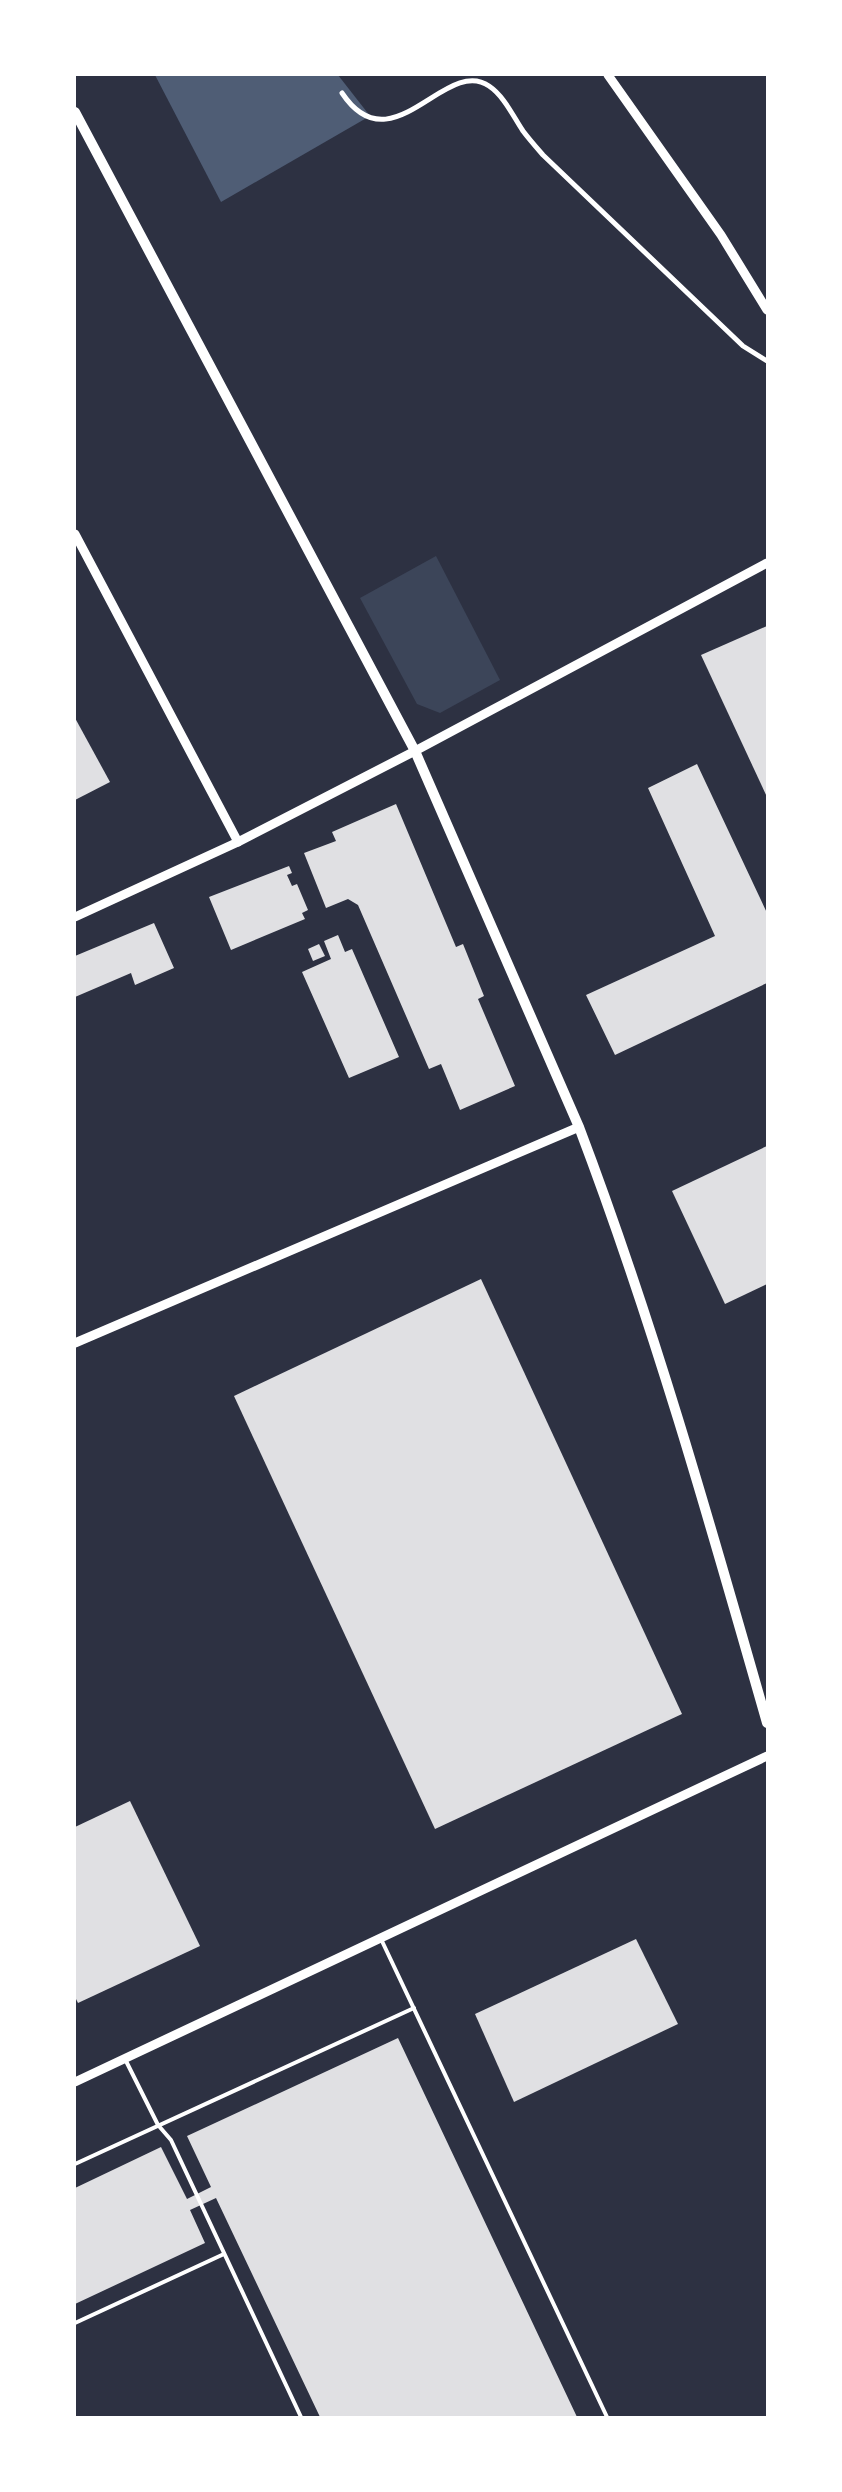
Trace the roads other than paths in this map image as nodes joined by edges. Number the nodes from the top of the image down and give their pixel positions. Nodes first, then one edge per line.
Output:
1 (608, 75) edge
2 (342, 93) dead end
3 (75, 112) edge
4 (767, 310) edge
5 (767, 361) edge
6 (75, 534) edge
7 (767, 563) edge
8 (415, 751) junction
9 (238, 842) junction
10 (75, 917) edge
11 (579, 1127) junction
12 (75, 1343) edge
13 (767, 1723) edge
14 (767, 1756) edge
15 (381, 1939) junction
16 (414, 2008) junction
17 (125, 2059) junction
18 (75, 2082) edge
19 (158, 2126) junction
20 (75, 2164) edge
21 (224, 2254) junction
22 (75, 2323) edge
23 (301, 2417) edge
24 (607, 2417) edge

1 - 4 street
2 - 5 street
3 - 8 main road
6 - 9 street
7 - 8 street
8 - 9 street
8 - 11 main road
9 - 10 street
11 - 12 street
11 - 13 main road
14 - 15 street
15 - 16 lane
15 - 17 street
16 - 19 lane
16 - 24 lane
17 - 18 street
17 - 19 lane
19 - 20 lane
19 - 21 lane
21 - 22 lane
21 - 23 lane

